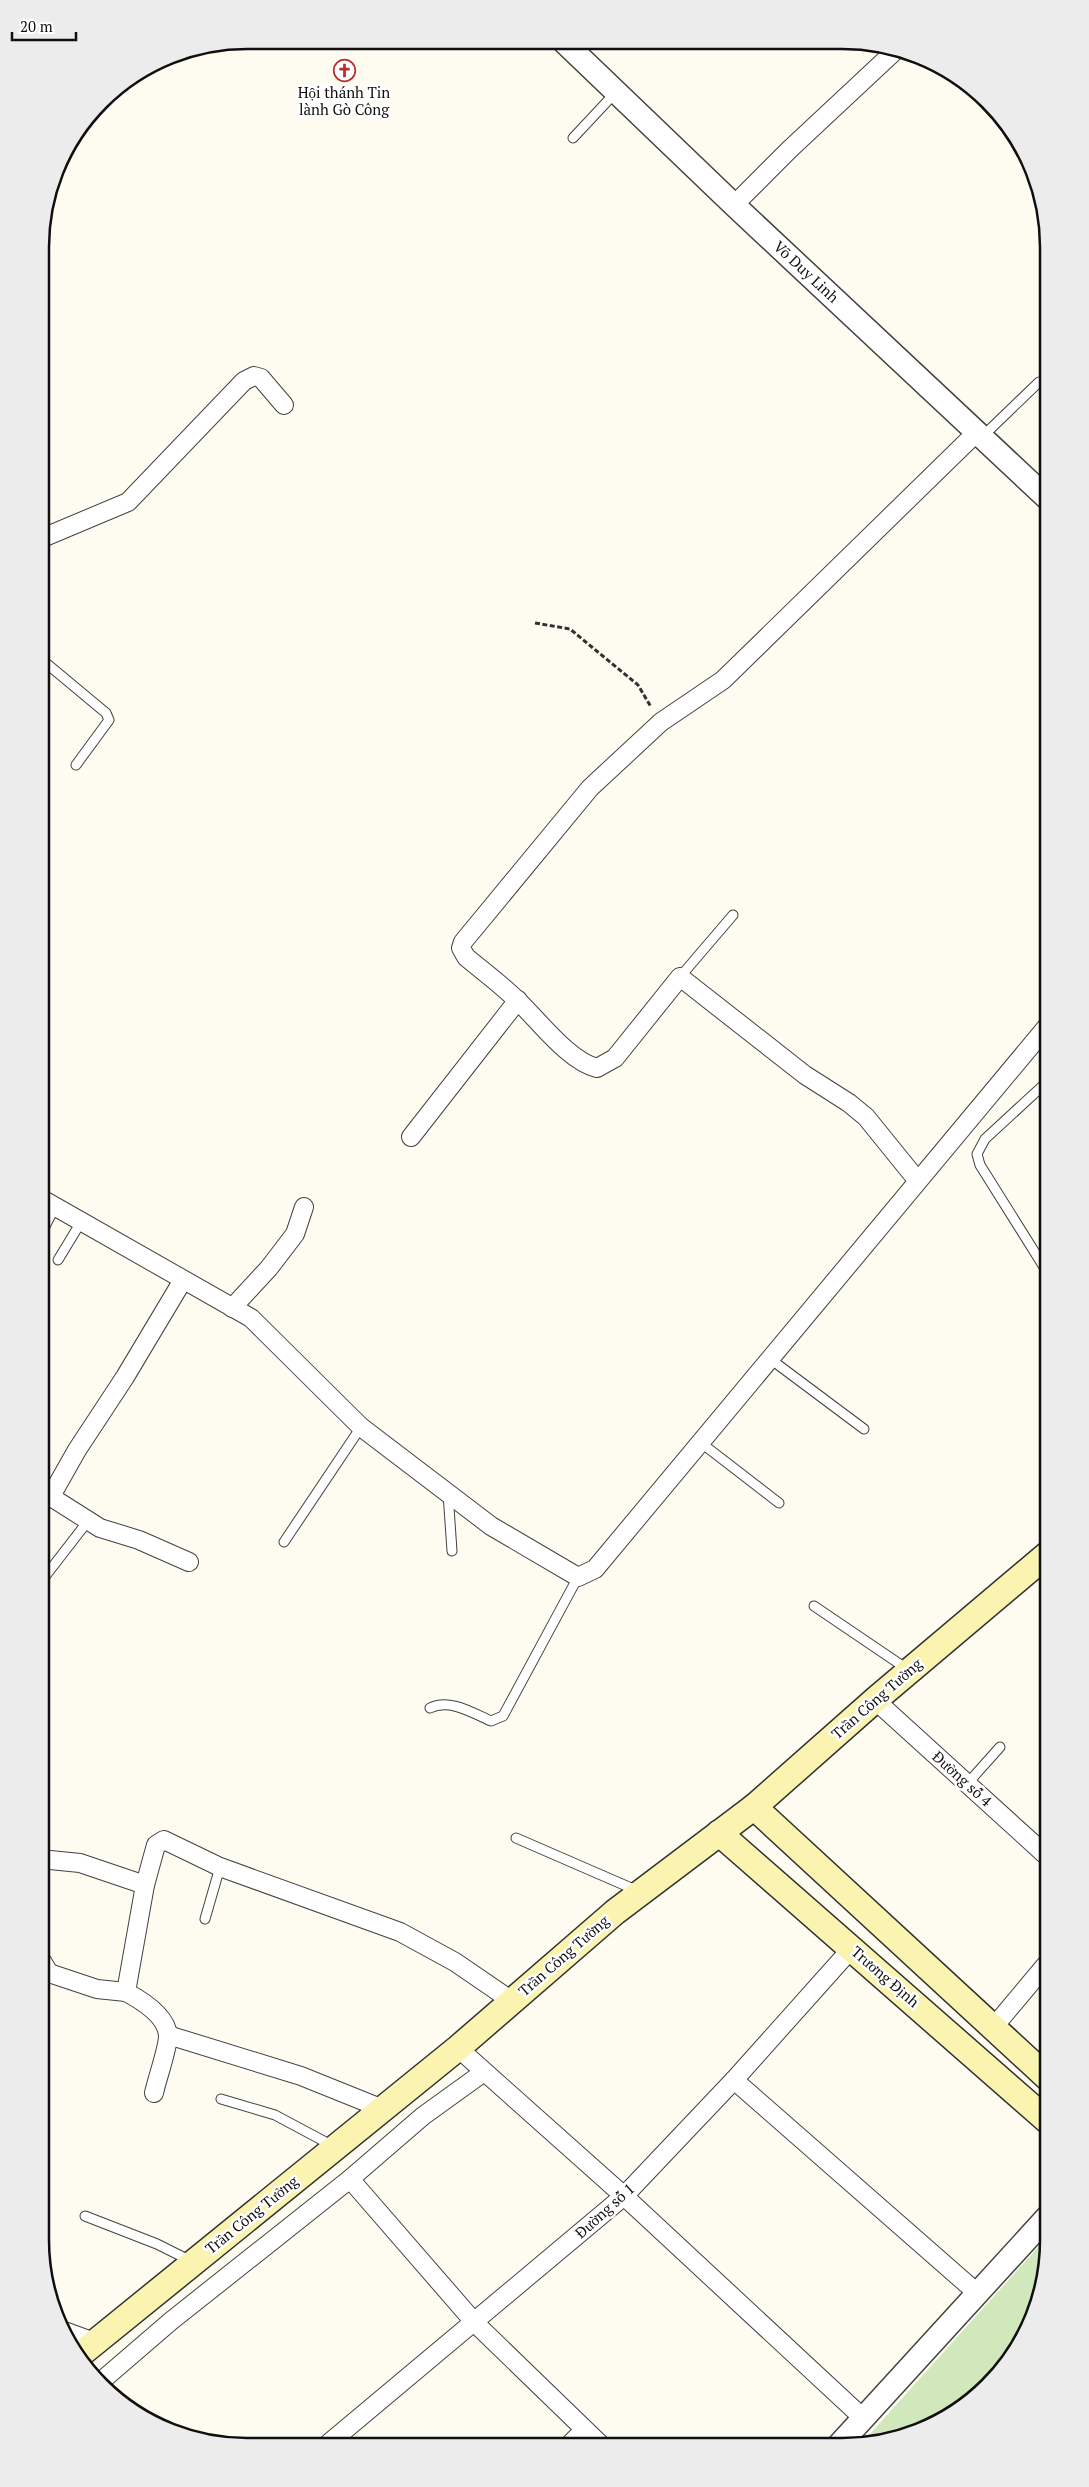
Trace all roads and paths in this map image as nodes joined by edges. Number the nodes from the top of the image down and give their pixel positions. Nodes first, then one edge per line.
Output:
1 (571, 49) edge
2 (890, 55) edge
3 (616, 92) junction
4 (573, 138) dead end
5 (734, 205) junction
6 (1039, 382) dead end
7 (284, 405) dead end
8 (980, 433) junction
9 (1040, 491) edge
10 (49, 535) edge
11 (535, 623) dead end
12 (49, 666) edge
13 (660, 722) junction
14 (76, 765) dead end
15 (733, 915) dead end
16 (680, 977) junction
17 (518, 1000) junction
18 (1040, 1035) edge
19 (1040, 1088) edge
20 (411, 1137) dead end
21 (917, 1180) junction
22 (49, 1203) edge
23 (56, 1207) junction
24 (304, 1207) dead end
25 (49, 1220) edge
26 (81, 1222) junction
27 (58, 1260) dead end
28 (1040, 1261) edge
29 (183, 1280) junction
30 (232, 1308) junction
31 (769, 1358) junction
32 (361, 1427) junction
33 (864, 1429) dead end
34 (700, 1442) junction
35 (49, 1488) edge
36 (448, 1493) junction
37 (49, 1496) edge
38 (779, 1502) dead end
39 (88, 1521) junction
40 (284, 1542) dead end
41 (452, 1551) dead end
42 (1040, 1561) edge
43 (189, 1562) dead end
44 (49, 1571) edge
45 (578, 1577) junction
46 (814, 1606) dead end
47 (909, 1671) junction
48 (875, 1700) junction
49 (430, 1708) dead end
50 (1000, 1746) dead end
51 (967, 1784) junction
52 (754, 1807) junction
53 (719, 1833) junction
54 (516, 1838) dead end
55 (1040, 1850) edge
56 (49, 1860) edge
57 (220, 1867) junction
58 (145, 1885) junction
59 (641, 1892) junction
60 (205, 1919) dead end
61 (852, 1948) junction
62 (49, 1972) edge
63 (1040, 1972) edge
64 (126, 1992) junction
65 (512, 2001) junction
66 (992, 2029) junction
67 (168, 2035) junction
68 (458, 2048) junction
69 (1040, 2071) edge
70 (484, 2072) junction
71 (734, 2080) junction
72 (154, 2093) dead end
73 (221, 2100) dead end
74 (383, 2109) junction
75 (1040, 2114) edge
76 (336, 2147) junction
77 (350, 2179) junction
78 (624, 2196) junction
79 (86, 2216) dead end
80 (1040, 2224) edge
81 (193, 2262) junction
82 (976, 2292) junction
83 (475, 2323) junction
84 (85, 2350) edge
85 (105, 2378) edge
86 (863, 2418) junction
87 (584, 2430) junction
88 (335, 2438) edge
89 (576, 2438) edge
90 (593, 2438) edge
91 (845, 2438) edge

1 - 3 street, Võ Duy Linh
2 - 5 street
3 - 4 lane
3 - 5 street, Võ Duy Linh
5 - 8 street, Võ Duy Linh
6 - 8 lane
7 - 10 street
8 - 9 street, Võ Duy Linh
8 - 13 street
11 - 13 path
12 - 14 lane
13 - 17 street
15 - 16 lane
16 - 17 street
16 - 21 street
17 - 20 street
18 - 21 street
19 - 28 lane
21 - 31 street
22 - 23 street
23 - 25 lane
23 - 26 street
24 - 30 street
26 - 27 lane
26 - 29 street
29 - 30 street
29 - 35 street
30 - 32 street
31 - 33 lane
31 - 34 street
32 - 36 street
32 - 40 lane
34 - 38 lane
34 - 45 street
36 - 41 lane
36 - 45 street
37 - 39 street
39 - 43 street
39 - 44 lane
42 - 47 main road, Trần Công Tường
45 - 49 lane
46 - 47 lane
47 - 48 main road, Trần Công Tường
48 - 51 street, Đường số 4
48 - 52 main road, Trần Công Tường
50 - 51 lane
51 - 55 street, Đường số 4
52 - 53 main road, Trần Công Tường
52 - 66 main road
53 - 59 main road, Trần Công Tường
53 - 61 main road, Trương Định
54 - 59 lane
56 - 58 street
57 - 58 street
57 - 60 lane
57 - 65 street
58 - 64 street
59 - 65 main road, Trần Công Tường
61 - 71 street, Đường số 1
61 - 75 main road, Trương Định
62 - 64 street
63 - 66 street
64 - 67 street
65 - 68 main road, Trần Công Tường
66 - 69 main road
67 - 72 street
67 - 74 street
68 - 70 street
68 - 74 main road, Trần Công Tường
70 - 77 street
70 - 78 street
71 - 78 street, Đường số 1
71 - 82 street
73 - 76 lane
74 - 76 main road, Trần Công Tường
76 - 81 main road, Trần Công Tường
77 - 83 street
77 - 85 street
78 - 83 street, Đường số 1
78 - 86 street
79 - 81 lane
80 - 82 street
81 - 84 main road, Trần Công Tường
82 - 86 street
83 - 87 street
83 - 88 street, Đường số 1
86 - 91 street
87 - 89 street
87 - 90 street

